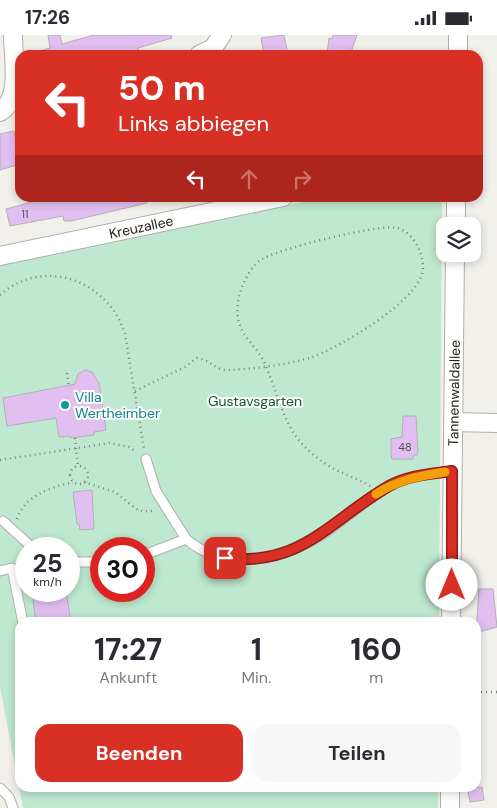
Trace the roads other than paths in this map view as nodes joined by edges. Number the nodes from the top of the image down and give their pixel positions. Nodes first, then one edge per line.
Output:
1 (13, 35) edge
2 (222, 35) edge
3 (458, 35) edge
4 (209, 50) edge
5 (458, 50) edge
6 (15, 110) edge
7 (0, 112) edge
8 (259, 202) edge
9 (456, 202) edge
10 (456, 217) edge
11 (0, 256) edge
12 (456, 262) edge
13 (453, 422) junction
14 (497, 423) edge
15 (146, 459) road end
16 (452, 471) junction
17 (3, 521) dead end
18 (21, 537) edge
19 (186, 539) junction
20 (155, 551) edge
21 (0, 571) edge
22 (22, 617) edge
23 (452, 617) edge
24 (0, 788) edge
25 (450, 792) edge
26 (13, 808) edge
27 (450, 808) edge

1 - 7 street
2 - 4 street
3 - 5 street
6 - 7 street
8 - 11 street, Kreuzallee
9 - 10 street
12 - 13 street, Tannenwaldallee
13 - 14 street
13 - 16 street, Tannenwaldallee
15 - 19 lane
16 - 19 lane
16 - 23 street, Tannenwaldallee
17 - 18 lane
19 - 20 lane
21 - 22 lane
24 - 26 lane
25 - 27 street

